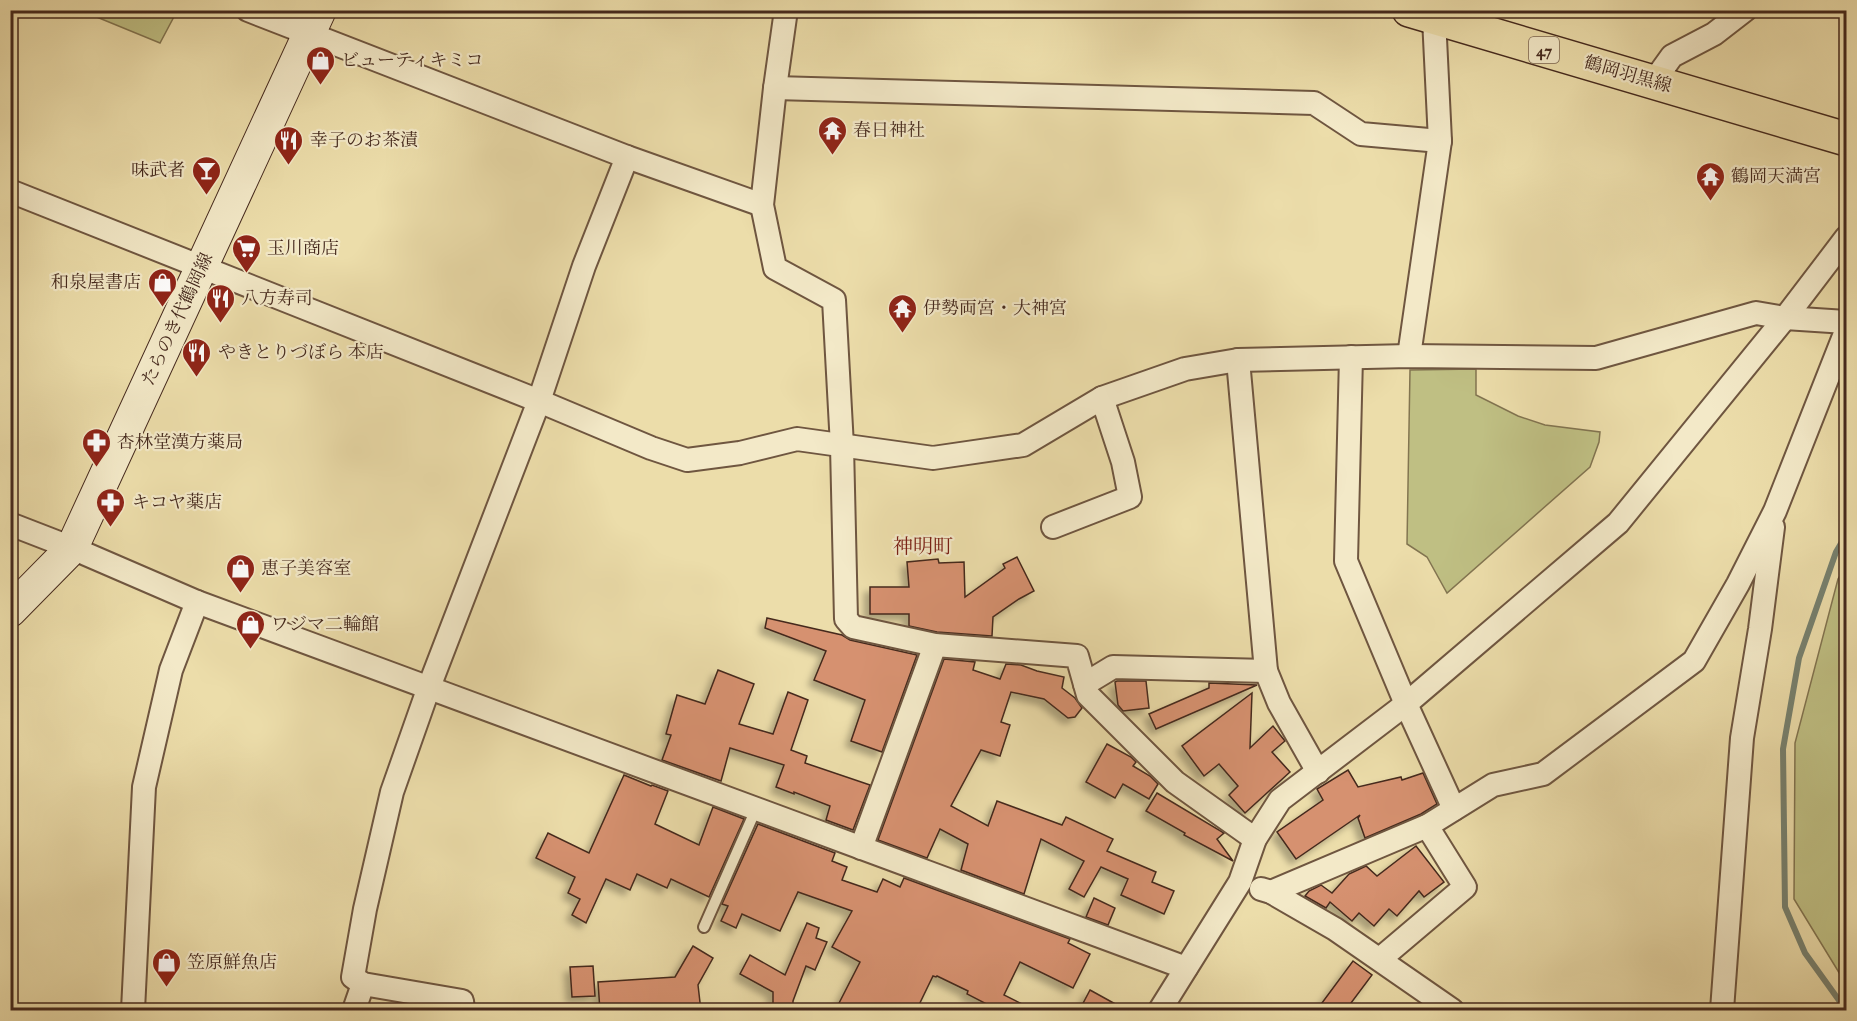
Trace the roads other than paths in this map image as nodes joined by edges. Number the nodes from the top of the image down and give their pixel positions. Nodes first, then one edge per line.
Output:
1 (248, 10) edge
2 (786, 10) edge
3 (1745, 10) edge
4 (1426, 13) edge
5 (314, 23) edge
6 (1654, 81) junction
7 (775, 88) junction
8 (1846, 139) edge
9 (1440, 141) junction
10 (627, 157) junction
11 (10, 191) edge
12 (762, 205) junction
13 (1846, 238) edge
14 (201, 267) junction
15 (1785, 318) junction
16 (1846, 322) edge
17 (1846, 331) edge
18 (1409, 356) junction
19 (1351, 357) junction
20 (1238, 360) junction
21 (1102, 398) junction
22 (539, 401) junction
23 (842, 446) junction
24 (1775, 511) junction
25 (10, 524) edge
26 (1053, 527) dead end
27 (72, 548) junction
28 (197, 602) junction
29 (10, 611) edge
30 (935, 645) junction
31 (1266, 671) junction
32 (1085, 684) junction
33 (429, 687) junction
34 (1406, 704) junction
35 (1318, 772) junction
36 (1454, 808) junction
37 (756, 809) junction
38 (1427, 826) junction
39 (1255, 838) junction
40 (861, 848) junction
41 (1240, 882) junction
42 (1271, 892) junction
43 (704, 927) dead end
44 (1380, 959) junction
45 (1186, 968) junction
46 (363, 984) junction
47 (134, 1011) edge
48 (354, 1011) edge
49 (463, 1011) edge
50 (1160, 1011) edge
51 (1452, 1011) edge
52 (1722, 1011) edge

1 - 5 street
2 - 7 street
3 - 6 street
4 - 6 main road, 鶴岡羽黒線 / 47
4 - 9 street
5 - 10 street
5 - 14 main road, たらのき代鶴岡線
6 - 8 main road, 鶴岡羽黒線 / 47
7 - 9 street
7 - 12 street
9 - 18 street
10 - 12 street
10 - 22 street
11 - 14 street
12 - 23 street
13 - 15 street
14 - 22 street
14 - 27 main road, たらのき代鶴岡線
15 - 16 street
15 - 18 street
15 - 34 street
17 - 24 street
18 - 19 street
19 - 20 street
19 - 34 street
20 - 21 street
20 - 31 street
21 - 23 street
21 - 26 street
22 - 23 street
22 - 33 street
23 - 30 street
24 - 36 street
24 - 52 street
25 - 27 street
27 - 28 street
27 - 29 main road, たらのき代鶴岡線
28 - 33 street
28 - 47 street
30 - 32 street
30 - 40 street
31 - 32 street
31 - 35 street
32 - 39 street
33 - 37 street
33 - 46 street
34 - 35 street
34 - 36 street
35 - 39 street
36 - 38 street
37 - 40 street
37 - 43 lane
38 - 42 street
38 - 44 street
39 - 41 street
40 - 45 street
41 - 42 street
41 - 45 street
42 - 44 street
44 - 51 street
45 - 50 street
46 - 48 street
46 - 49 street

